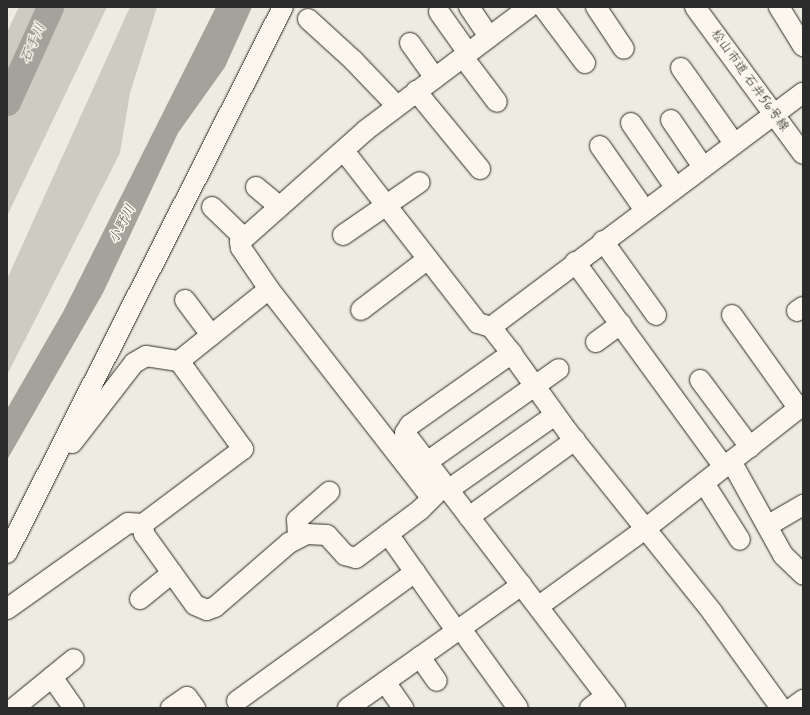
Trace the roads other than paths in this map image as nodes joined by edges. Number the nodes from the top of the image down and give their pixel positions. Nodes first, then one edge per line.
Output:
1 (283, 7) edge
2 (469, 7) edge
3 (529, 7) edge
4 (543, 7) edge
5 (596, 7) edge
6 (695, 7) edge
7 (778, 7) edge
8 (439, 12) dead end
9 (308, 19) dead end
10 (489, 37) junction
11 (410, 43) dead end
12 (616, 44) dead end
13 (803, 46) edge
14 (465, 55) junction
15 (585, 62) dead end
16 (681, 68) dead end
17 (435, 78) junction
18 (416, 91) junction
19 (803, 93) edge
20 (497, 102) dead end
21 (396, 105) junction
22 (774, 115) junction
23 (671, 120) dead end
24 (631, 122) dead end
25 (734, 143) junction
26 (600, 146) dead end
27 (344, 151) junction
28 (803, 154) edge
29 (703, 167) junction
30 (480, 169) dead end
31 (420, 182) dead end
32 (675, 186) junction
33 (256, 187) dead end
34 (386, 205) junction
35 (279, 206) junction
36 (212, 207) dead end
37 (644, 209) junction
38 (343, 235) dead end
39 (243, 237) junction
40 (603, 241) junction
41 (428, 259) junction
42 (575, 262) junction
43 (269, 289) junction
44 (185, 300) dead end
45 (361, 310) dead end
46 (656, 315) dead end
47 (732, 316) dead end
48 (621, 324) junction
49 (491, 327) junction
50 (211, 335) junction
51 (596, 342) dead end
52 (512, 353) junction
53 (179, 361) junction
54 (559, 369) dead end
55 (701, 379) dead end
56 (534, 386) junction
57 (801, 407) edge
58 (555, 415) junction
59 (574, 440) junction
60 (750, 447) junction
61 (427, 462) junction
62 (728, 464) junction
63 (44, 477) junction
64 (704, 483) junction
65 (441, 490) junction
66 (329, 492) dead end
67 (803, 505) edge
68 (469, 517) junction
69 (143, 524) junction
70 (767, 526) junction
71 (644, 530) junction
72 (388, 534) junction
73 (298, 537) junction
74 (740, 540) dead end
75 (7, 553) edge
76 (172, 572) junction
77 (415, 572) junction
78 (803, 574) edge
79 (522, 585) junction
80 (140, 599) dead end
81 (539, 606) junction
82 (7, 609) edge
83 (458, 629) junction
84 (420, 657) junction
85 (74, 659) dead end
86 (52, 677) junction
87 (437, 681) dead end
88 (385, 682) junction
89 (236, 700) edge
90 (803, 700) edge
91 (611, 702) edge
92 (14, 708) edge
93 (74, 708) edge
94 (171, 708) edge
95 (195, 708) edge
96 (348, 708) edge
97 (403, 708) edge
98 (518, 708) edge
99 (590, 708) edge
100 (781, 708) edge
101 (792, 708) edge

1 - 63 street
2 - 10 street
3 - 10 street
4 - 15 street
5 - 12 street
6 - 22 street, 松山市道 石井56号線
7 - 13 street
8 - 14 street
9 - 21 street
10 - 14 street
11 - 17 street
14 - 17 street
14 - 20 street
16 - 25 street
17 - 18 street
18 - 21 street
18 - 30 street
19 - 22 street
21 - 27 street
22 - 25 street
22 - 28 street, 松山市道 石井56号線
23 - 29 street
24 - 32 street
25 - 29 street
26 - 37 street
27 - 34 street
27 - 35 street
29 - 32 street
31 - 34 street
32 - 37 street
33 - 35 street
34 - 38 street
34 - 41 street
35 - 39 street
36 - 39 street
37 - 40 street
39 - 43 street
40 - 42 street
40 - 46 street
41 - 45 street
41 - 49 street
42 - 48 street
42 - 49 street
43 - 50 street
43 - 65 street
44 - 50 street
47 - 57 street
48 - 51 street
48 - 62 street
49 - 52 street
50 - 53 street
52 - 56 street
52 - 61 street
53 - 63 street
53 - 69 street
54 - 56 street
55 - 60 street
56 - 58 street
56 - 61 street
57 - 60 street
58 - 59 street
58 - 65 street
59 - 68 street
59 - 71 street
60 - 62 street
61 - 65 street
62 - 64 street
62 - 70 street
63 - 75 street
64 - 71 street
64 - 74 street
65 - 68 street
65 - 72 street
66 - 73 street
67 - 70 street
68 - 79 street
69 - 76 street
69 - 82 street
70 - 78 street
71 - 81 street
71 - 100 street
72 - 73 street
72 - 77 street
73 - 76 street
76 - 80 street
77 - 83 street
77 - 89 street
79 - 81 street
79 - 83 street
81 - 91 street
83 - 84 street
83 - 98 street
84 - 87 street
84 - 88 street
85 - 86 street
86 - 92 street
86 - 93 street
88 - 96 street
88 - 97 street
90 - 101 street
91 - 99 street
94 - 95 street

